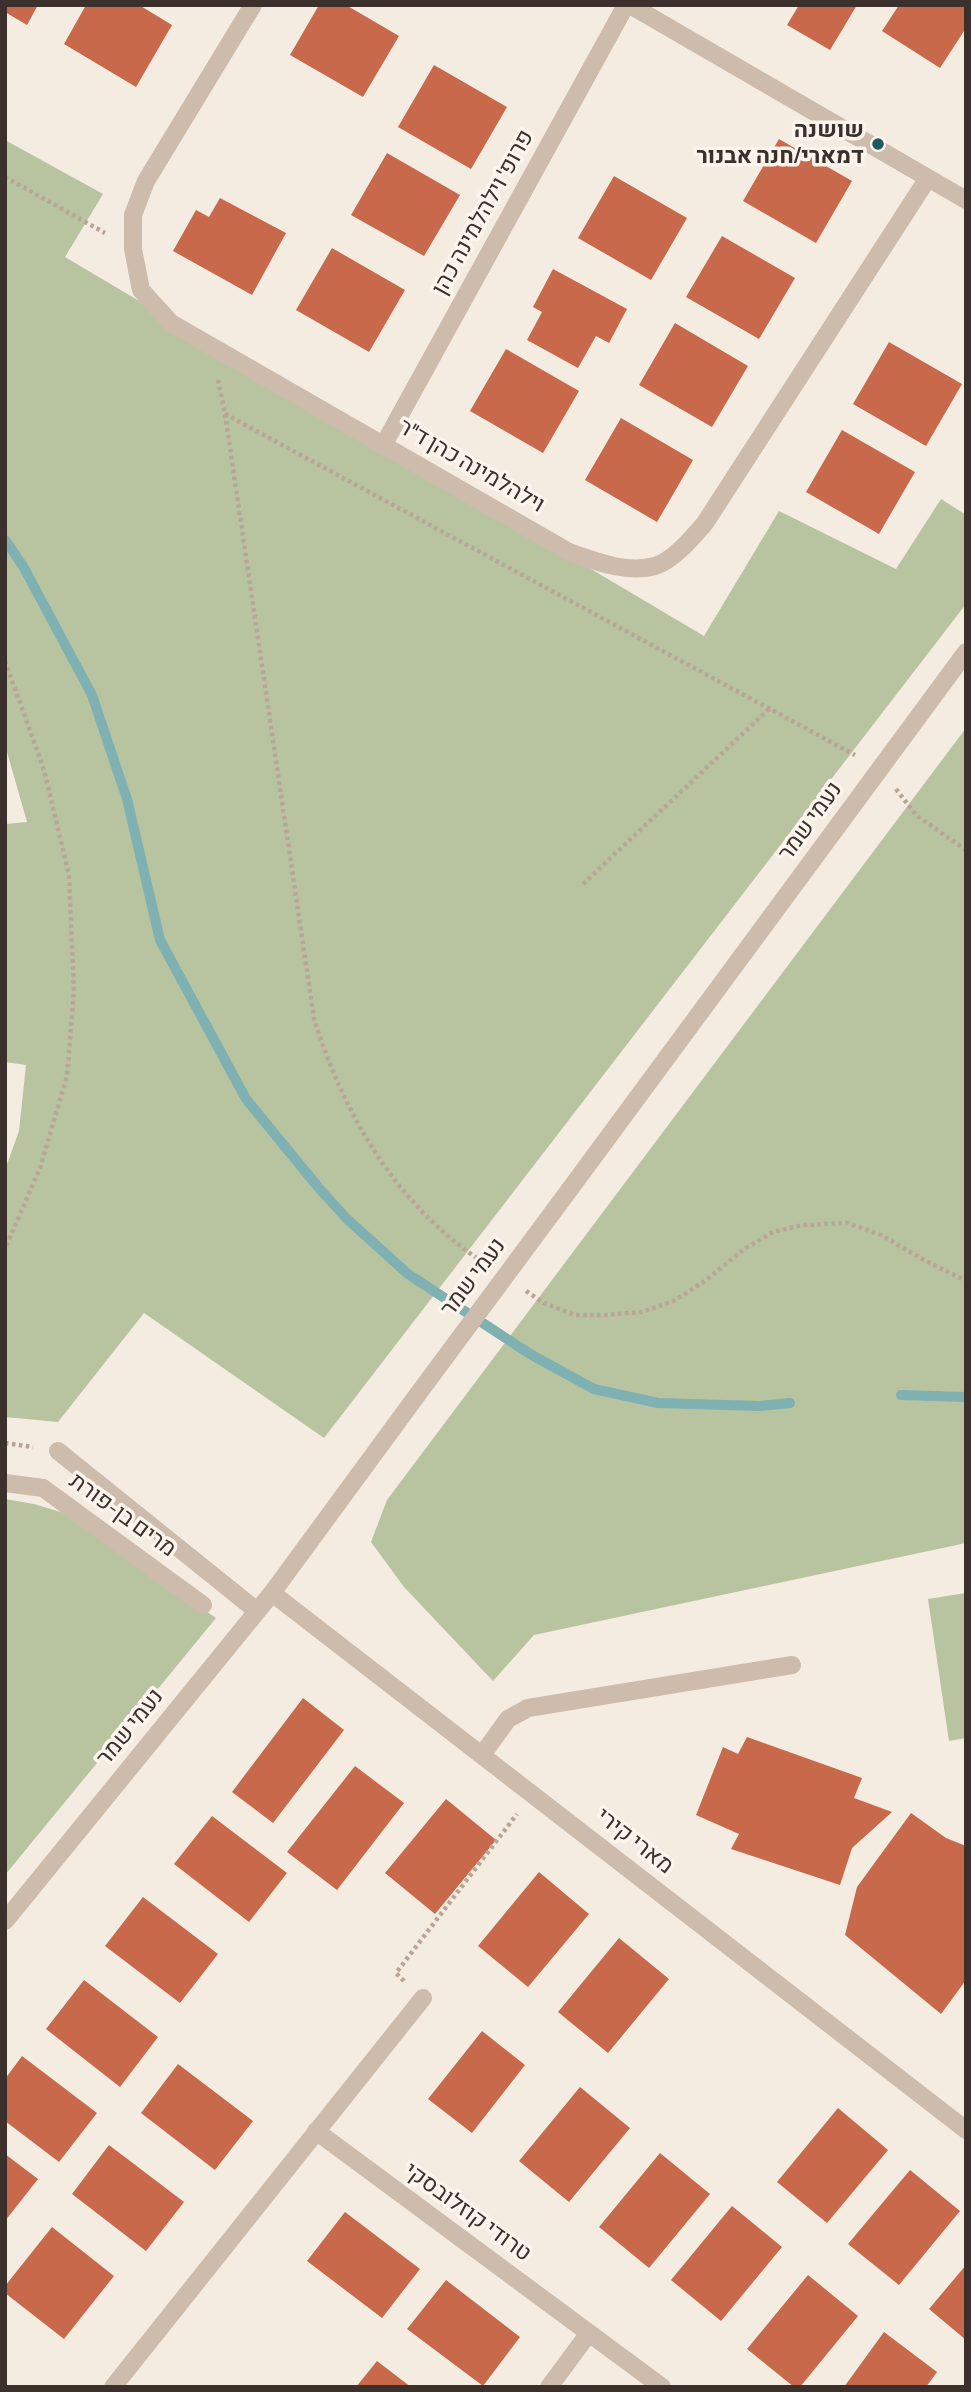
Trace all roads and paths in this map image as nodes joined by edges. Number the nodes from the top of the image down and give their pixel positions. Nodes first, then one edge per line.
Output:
1 (253, 5) edge
2 (628, 5) edge
3 (5, 177) edge
4 (928, 178) junction
5 (966, 200) edge
6 (133, 249) junction
7 (211, 345) junction
8 (225, 414) junction
9 (384, 444) junction
10 (966, 652) edge
11 (5, 661) edge
12 (770, 708) junction
13 (881, 769) junction
14 (966, 850) edge
15 (583, 884) dead end
16 (5, 1249) edge
17 (490, 1267) dead end
18 (966, 1281) edge
19 (523, 1289) dead end
20 (58, 1451) dead end
21 (5, 1483) edge
22 (272, 1593) junction
23 (203, 1605) dead end
24 (257, 1611) junction
25 (792, 1665) dead end
26 (481, 1755) junction
27 (531, 1794) junction
28 (5, 1921) edge
29 (423, 1998) joint
30 (966, 2130) edge
31 (316, 2132) junction
32 (589, 2333) junction
33 (113, 2387) edge
34 (549, 2387) edge
35 (662, 2387) edge

1 - 6 street, וילהלמינה כהן ד"ר
2 - 4 street
2 - 9 street, פרופ' וילהלמינה כהן
3 - 6 path
4 - 5 street
4 - 9 street, וילהלמינה כהן ד"ר
6 - 7 street, וילהלמינה כהן ד"ר
7 - 8 path
7 - 9 street, וילהלמינה כהן ד"ר
8 - 12 path
8 - 17 path
10 - 13 street, נעמי שמר
11 - 16 path
12 - 13 path
12 - 15 path
13 - 14 path
13 - 22 street, נעמי שמר, bridge
18 - 19 path
20 - 24 street
21 - 23 street, מרים בן-פורת
22 - 24 street, נעמי שמר
22 - 26 street, מארי קירי
24 - 28 street, נעמי שמר
25 - 26 street
26 - 27 street, מארי קירי
27 - 29 path
27 - 30 street, מארי קירי
29 - 31 street
31 - 32 street, טרודי קוזלובסקי
31 - 33 street
32 - 34 street
32 - 35 street, טרודי קוזלובסקי

